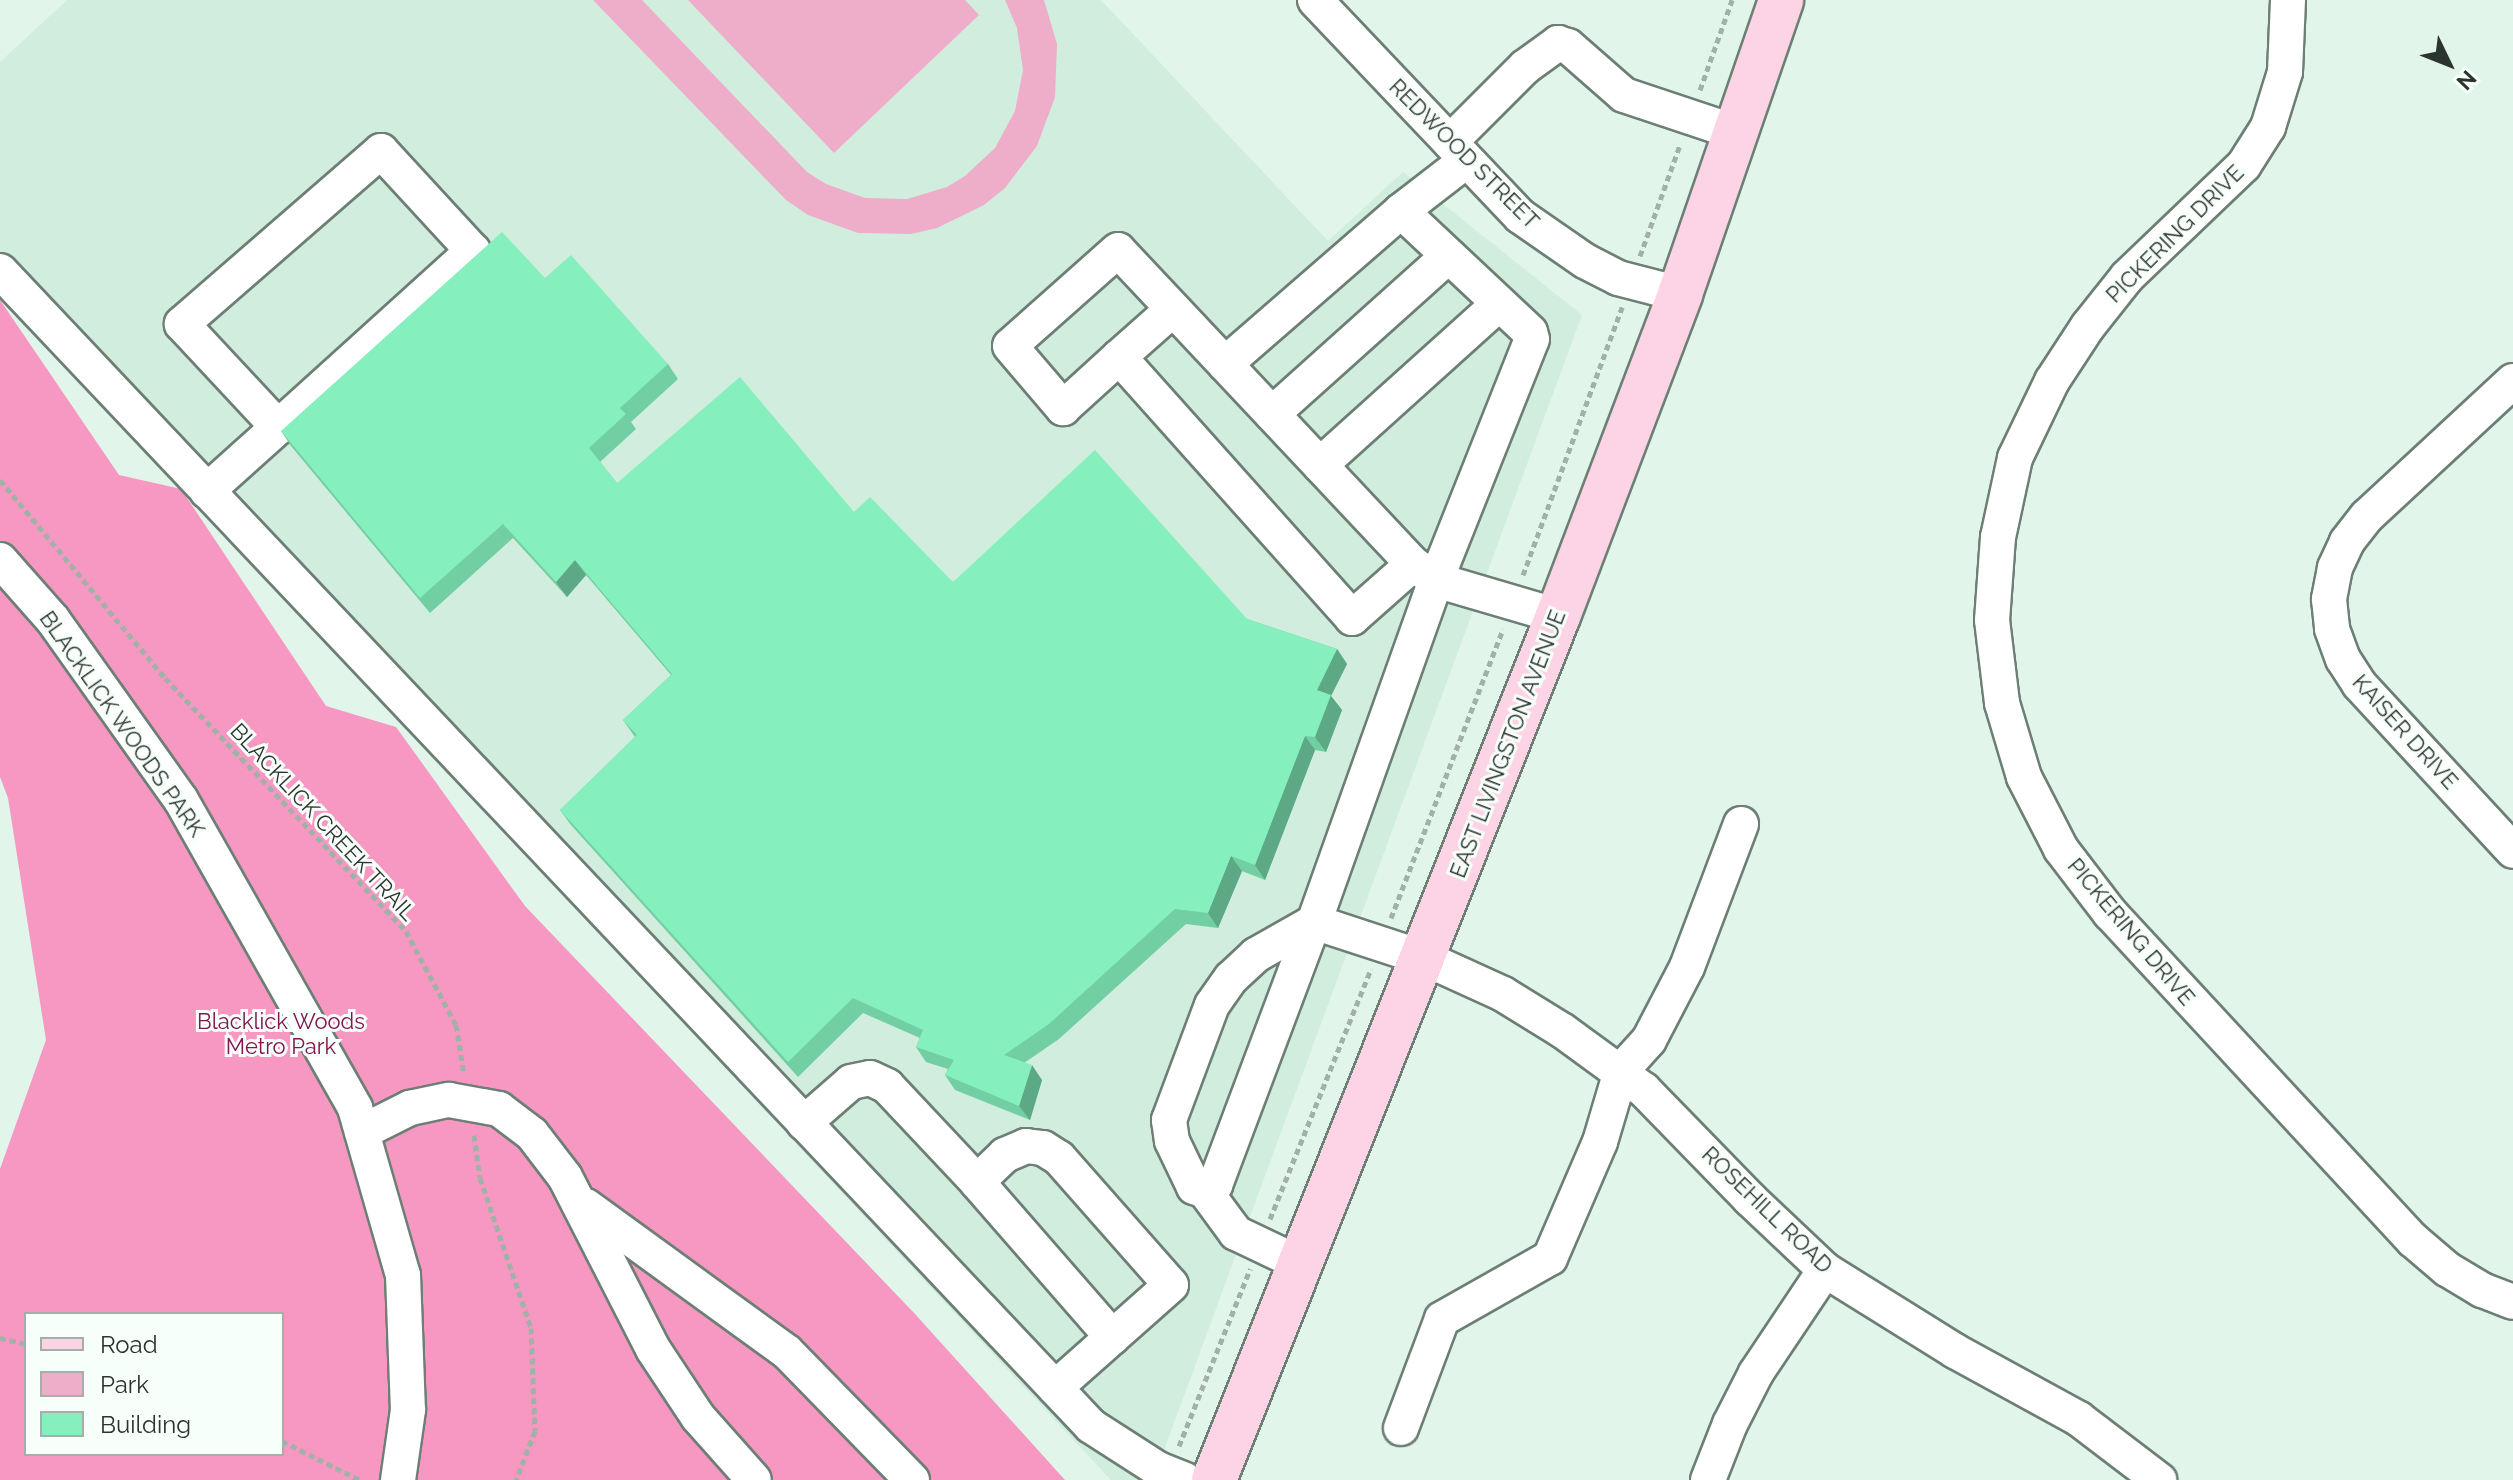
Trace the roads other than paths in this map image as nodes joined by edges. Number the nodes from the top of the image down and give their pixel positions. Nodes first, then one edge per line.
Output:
1 (1315, 0) edge
2 (1781, 0) edge
3 (2288, 0) edge
4 (1735, 132) junction
5 (1458, 151) junction
6 (1401, 211) junction
7 (1448, 256) junction
8 (0, 271) edge
9 (1680, 294) junction
10 (1499, 304) junction
11 (1173, 309) junction
12 (1119, 357) junction
13 (1225, 364) junction
14 (2513, 381) edge
15 (1272, 414) junction
16 (278, 427) junction
17 (1320, 465) junction
18 (207, 491) junction
19 (0, 560) edge
20 (1424, 572) junction
21 (1558, 616) junction
22 (1741, 824) dead end
23 (2512, 847) edge
24 (1314, 922) junction
25 (1424, 958) junction
26 (1621, 1071) junction
27 (804, 1123) junction
28 (362, 1132) junction
29 (977, 1182) junction
30 (1205, 1191) junction
31 (576, 1197) junction
32 (1301, 1264) junction
33 (1825, 1270) junction
34 (2513, 1302) edge
35 (1112, 1337) junction
36 (1055, 1388) junction
37 (1401, 1428) dead end
38 (1176, 1477) edge
39 (398, 1480) edge
40 (754, 1480) edge
41 (912, 1480) edge
42 (1214, 1480) edge
43 (1708, 1480) edge
44 (2159, 1480) edge

1 - 5 street, REDWOOD STREET
2 - 4 main road, EAST LIVINGSTON AVENUE
3 - 34 street, PICKERING DRIVE
4 - 5 street
4 - 9 main road, EAST LIVINGSTON AVENUE
5 - 6 street
5 - 9 street, REDWOOD STREET
6 - 7 street
6 - 13 street
7 - 10 street
7 - 15 street
8 - 18 street
9 - 21 main road, EAST LIVINGSTON AVENUE
10 - 17 street
10 - 20 street
11 - 12 street
11 - 12 street
11 - 13 street
12 - 20 street
13 - 15 street
14 - 23 street, KAISER DRIVE
15 - 17 street
16 - 16 street
16 - 18 street
17 - 20 street
18 - 27 street
19 - 28 street, BLACKLICK WOODS PARK
20 - 21 street
20 - 24 street
21 - 25 main road, EAST LIVINGSTON AVENUE
22 - 26 street
24 - 25 street, ROSEHILL ROAD
24 - 30 street
24 - 30 street
25 - 26 street, ROSEHILL ROAD
25 - 32 main road, EAST LIVINGSTON AVENUE
26 - 33 street, ROSEHILL ROAD
26 - 37 street
27 - 29 street
27 - 36 street
28 - 31 street
28 - 39 street, BLACKLICK WOODS PARK
29 - 35 street
29 - 35 street
30 - 32 street
31 - 40 street
31 - 41 street
32 - 42 main road, EAST LIVINGSTON AVENUE
33 - 43 street
33 - 44 street, ROSEHILL ROAD
35 - 36 street
36 - 38 street

